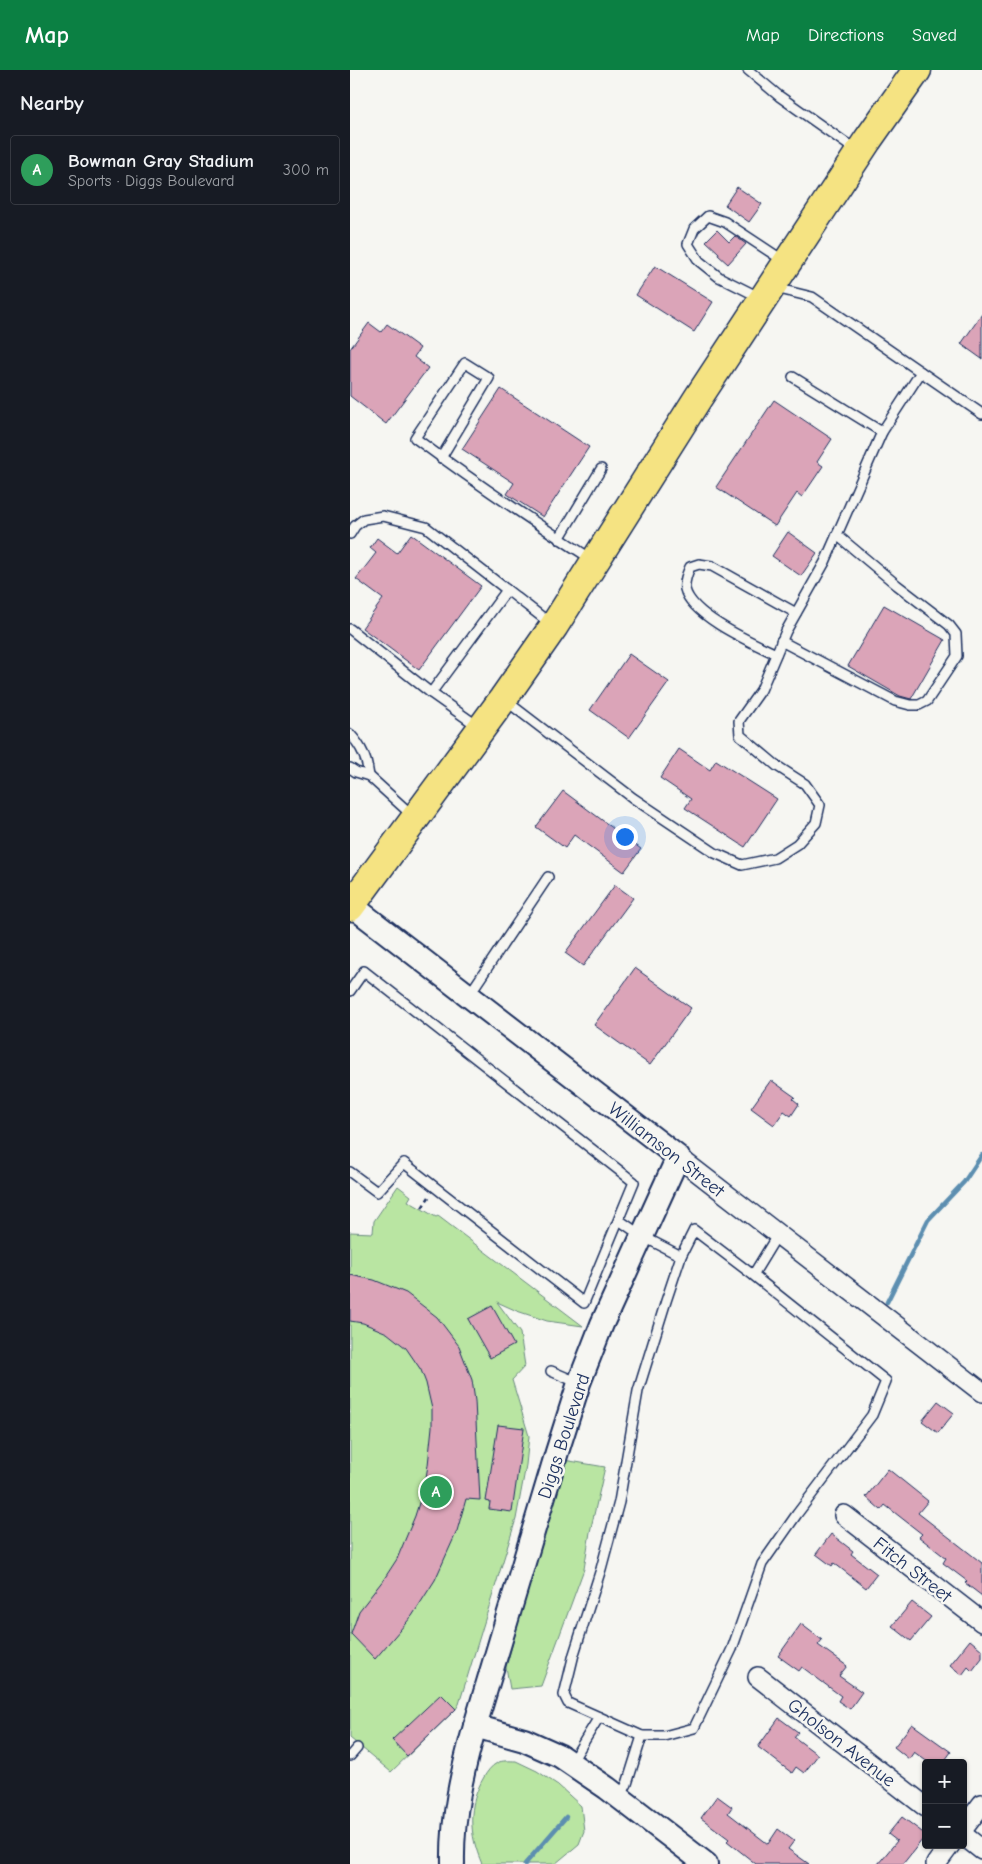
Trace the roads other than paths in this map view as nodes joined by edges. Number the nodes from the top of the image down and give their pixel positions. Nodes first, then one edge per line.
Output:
1 (748, 70) edge
2 (917, 70) edge
3 (859, 153) junction
4 (788, 264) junction
5 (768, 294) junction
6 (921, 372) junction
7 (793, 376) dead end
8 (982, 414) edge
9 (882, 432) junction
10 (441, 458) junction
11 (601, 469) dead end
12 (350, 534) edge
13 (837, 535) junction
14 (559, 539) junction
15 (595, 562) junction
16 (507, 590) junction
17 (796, 613) junction
18 (554, 626) junction
19 (350, 629) edge
20 (781, 641) junction
21 (776, 654) junction
22 (431, 693) junction
23 (503, 699) junction
24 (481, 729) junction
25 (350, 734) edge
26 (350, 768) edge
27 (369, 776) junction
28 (415, 818) junction
29 (548, 877) dead end
30 (350, 905) edge
31 (350, 991) edge
32 (469, 995) junction
33 (678, 1157) junction
34 (350, 1172) edge
35 (619, 1220) junction
36 (778, 1234) junction
37 (642, 1236) junction
38 (682, 1256) junction
39 (753, 1275) junction
40 (551, 1371) dead end
41 (579, 1383) junction
42 (982, 1392) edge
43 (844, 1515) dead end
44 (982, 1622) edge
45 (758, 1677) dead end
46 (599, 1717) junction
47 (475, 1726) junction
48 (642, 1736) junction
49 (356, 1748) dead end
50 (350, 1756) edge
51 (571, 1763) junction
52 (620, 1797) junction
53 (923, 1804) edge
54 (982, 1804) edge
55 (967, 1824) edge
56 (967, 1838) edge
57 (947, 1849) edge
58 (982, 1850) edge
59 (453, 1864) edge
60 (706, 1864) edge
61 (936, 1864) edge

1 - 3 lane
2 - 3 main road
3 - 4 main road
4 - 5 main road
4 - 5 lane
5 - 6 lane
5 - 15 main road
6 - 8 lane
6 - 9 lane
7 - 9 lane
9 - 13 lane
10 - 10 lane
10 - 14 lane
11 - 14 lane
12 - 16 lane
13 - 17 lane
13 - 20 lane
14 - 15 lane
15 - 18 main road
16 - 18 lane
16 - 22 lane
17 - 20 lane
17 - 21 lane
18 - 23 main road
19 - 22 lane
20 - 21 lane
21 - 23 lane
22 - 24 lane
23 - 24 main road
24 - 28 main road
25 - 27 lane
26 - 27 lane
27 - 28 lane
28 - 30 main road
29 - 32 lane
30 - 32 street, Williamson Street
31 - 35 lane
32 - 33 street, Williamson Street
33 - 36 street, Williamson Street
33 - 37 street, Diggs Boulevard
34 - 35 lane
35 - 37 lane
36 - 39 lane
36 - 42 street, Williamson Street
37 - 38 lane
37 - 41 street, Diggs Boulevard
38 - 39 lane
38 - 46 lane
39 - 48 lane
40 - 41 lane
41 - 47 street, Diggs Boulevard
43 - 44 street, Fitch Street
45 - 53 street, Gholson Avenue
46 - 48 lane
46 - 51 lane
47 - 51 street
47 - 59 street, Diggs Boulevard
48 - 52 lane
49 - 50 lane
51 - 52 street
52 - 60 street
54 - 55 street
56 - 58 street
57 - 61 street

